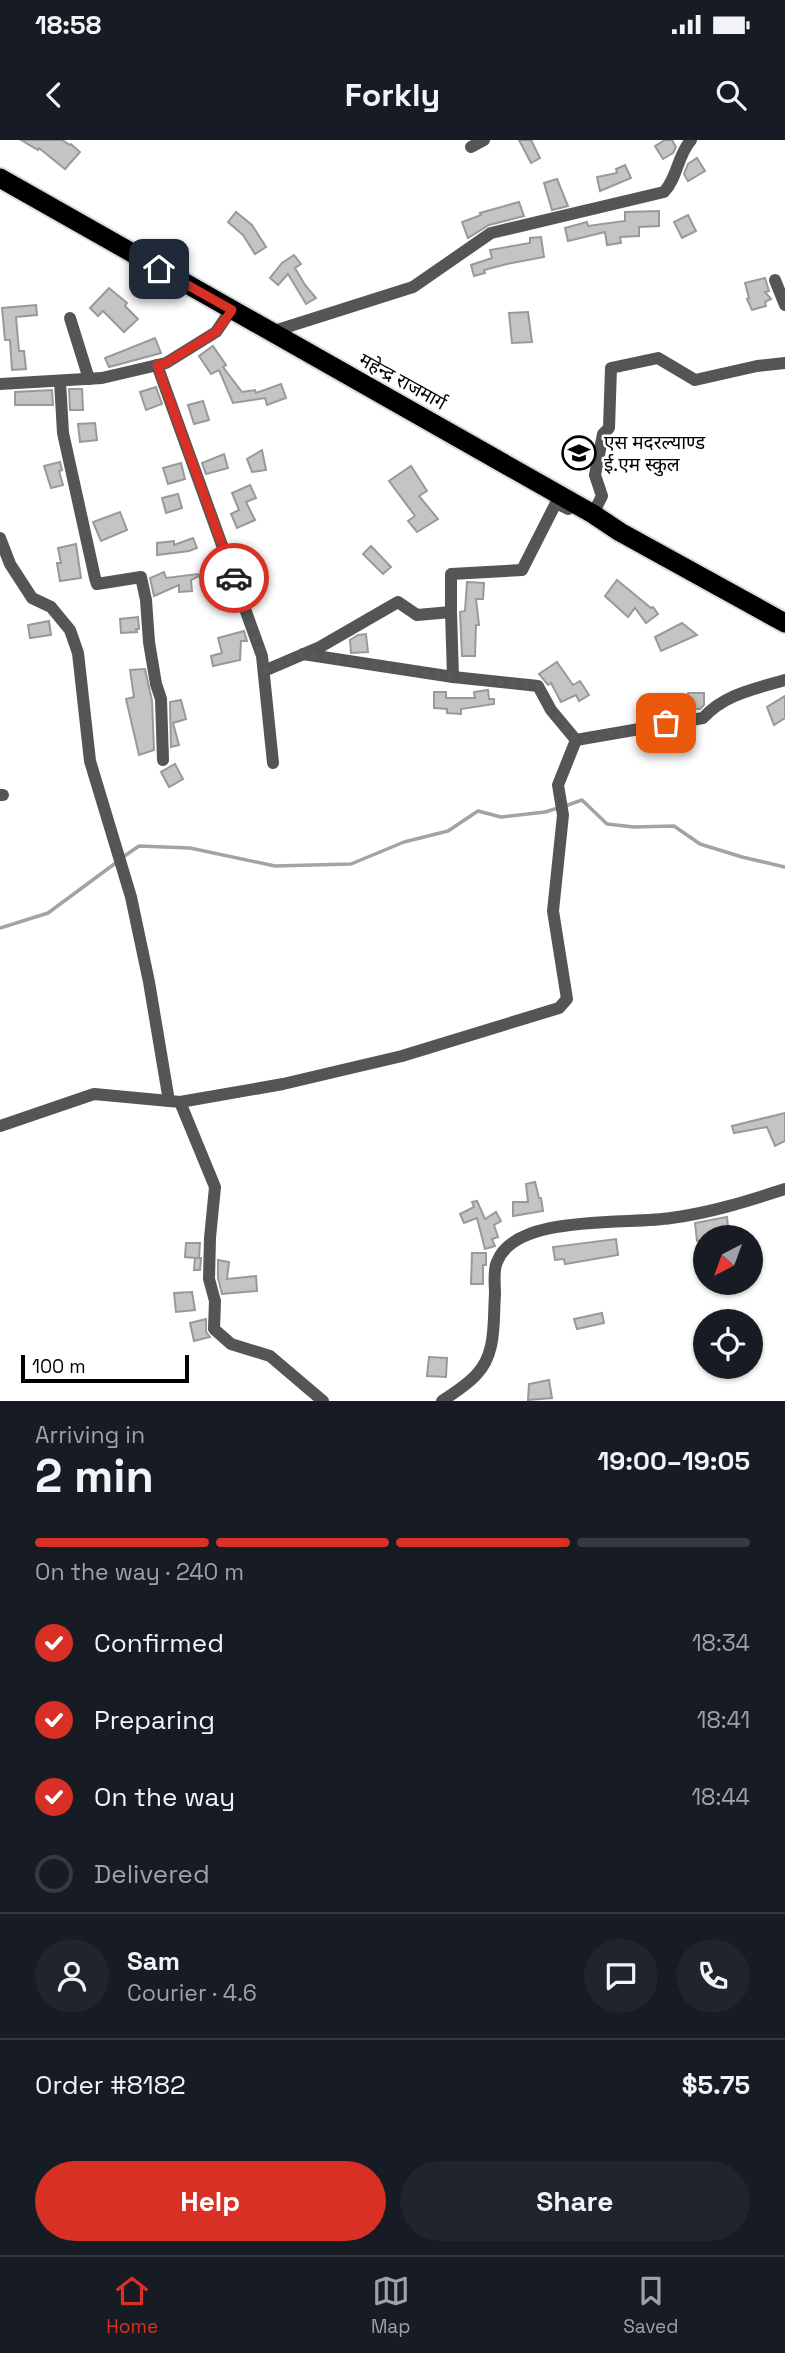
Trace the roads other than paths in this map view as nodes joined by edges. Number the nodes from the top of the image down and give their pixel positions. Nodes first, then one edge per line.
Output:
1 (484, 140) edge
2 (691, 140) edge
3 (471, 147) dead end
4 (0, 178) edge
5 (775, 280) dead end
6 (785, 306) edge
7 (232, 310) junction
8 (70, 318) dead end
9 (271, 332) junction
10 (785, 363) edge
11 (157, 365) junction
12 (89, 379) junction
13 (60, 381) junction
14 (0, 384) edge
15 (593, 514) junction
16 (620, 532) junction
17 (0, 538) edge
18 (451, 612) junction
19 (785, 622) edge
20 (303, 654) junction
21 (264, 671) junction
22 (453, 677) junction
23 (785, 680) edge
24 (576, 740) junction
25 (163, 760) dead end
26 (274, 764) dead end
27 (175, 1101) junction
28 (0, 1126) edge
29 (785, 1189) edge
30 (323, 1401) edge
31 (442, 1401) edge

1 - 3 street
2 - 9 street
4 - 7 highway, महेन्द्र राजमार्ग
5 - 6 street
7 - 9 highway, महेन्द्र राजमार्ग
7 - 11 street
8 - 12 street
9 - 15 highway, महेन्द्र राजमार्ग
10 - 15 street
11 - 12 street
11 - 21 street
12 - 13 street
13 - 14 street
13 - 25 street
15 - 16 highway, महेन्द्र राजमार्ग
16 - 18 street
16 - 19 highway, महेन्द्र राजमार्ग
17 - 27 street
18 - 20 street
18 - 22 street
20 - 21 street
20 - 22 street
21 - 26 street
22 - 24 street
23 - 24 street
24 - 27 street
27 - 28 street
27 - 30 street
29 - 31 street

